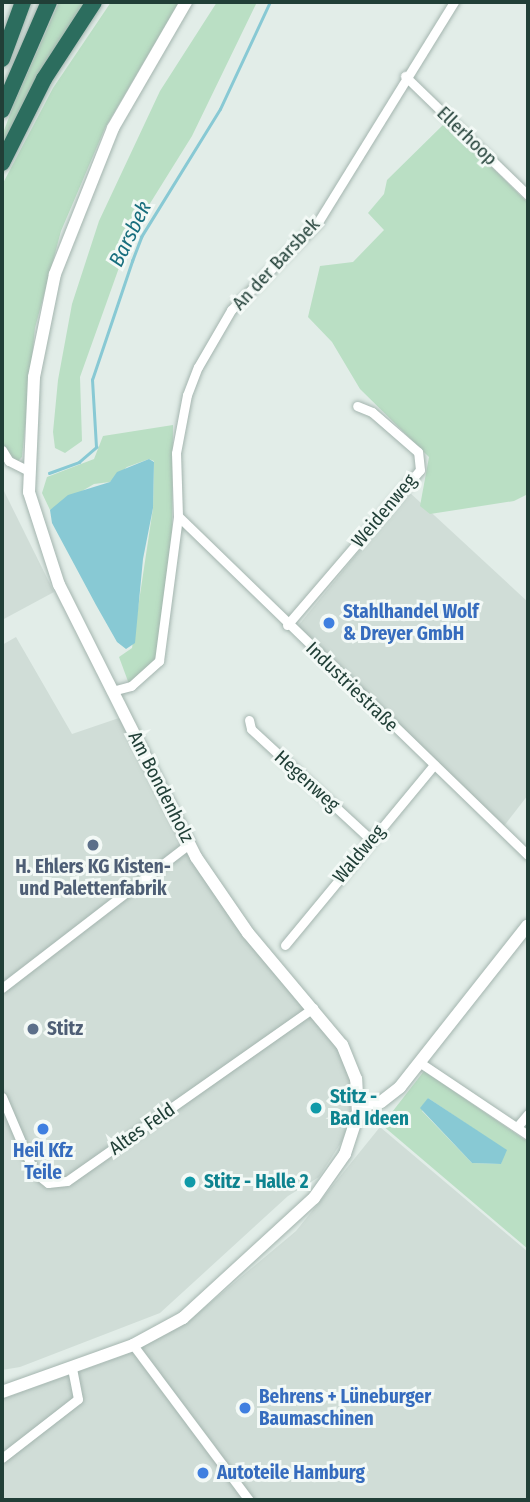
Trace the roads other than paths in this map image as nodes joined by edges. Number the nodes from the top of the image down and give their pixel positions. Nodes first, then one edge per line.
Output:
1 (23, 2) edge
2 (31, 2) edge
3 (49, 2) edge
4 (94, 2) edge
5 (186, 2) edge
6 (454, 2) edge
7 (8, 43) junction
8 (2, 59) edge
9 (405, 76) junction
10 (2, 110) edge
11 (2, 163) edge
12 (528, 195) edge
13 (357, 406) dead end
14 (2, 450) edge
15 (27, 470) junction
16 (178, 516) junction
17 (287, 625) junction
18 (112, 691) junction
19 (249, 720) dead end
20 (434, 765) junction
21 (370, 839) junction
22 (190, 843) junction
23 (528, 855) edge
24 (528, 925) edge
25 (285, 944) dead end
26 (2, 988) edge
27 (313, 1008) junction
28 (419, 1062) junction
29 (2, 1097) edge
30 (359, 1105) junction
31 (528, 1114) edge
32 (517, 1127) junction
33 (528, 1135) edge
34 (133, 1345) junction
35 (72, 1367) junction
36 (2, 1392) edge
37 (2, 1458) edge
38 (249, 1500) edge

1 - 7 highway
2 - 7 highway
3 - 10 highway
4 - 11 highway
5 - 15 main road, Am Bondenholz
6 - 9 street, An der Barsbek
7 - 8 highway
9 - 12 street, Ellerhoop
9 - 16 street, An der Barsbek
13 - 17 street, Weidenweg
14 - 15 street
15 - 18 main road, Am Bondenholz
16 - 17 street, Industriestraße
16 - 18 street, An der Barsbek
17 - 20 street, Industriestraße
18 - 22 main road, Am Bondenholz
19 - 21 street, Hegenweg
20 - 21 street, Waldweg
20 - 23 street, Industriestraße
21 - 25 street, Waldweg
22 - 26 street
22 - 27 main road, Am Bondenholz
24 - 28 main road
27 - 29 street, Altes Feld
27 - 30 main road, Am Bondenholz
28 - 30 main road
28 - 32 street
30 - 34 main road
31 - 32 street
32 - 33 street
34 - 35 main road
34 - 38 street
35 - 36 main road
35 - 37 street

